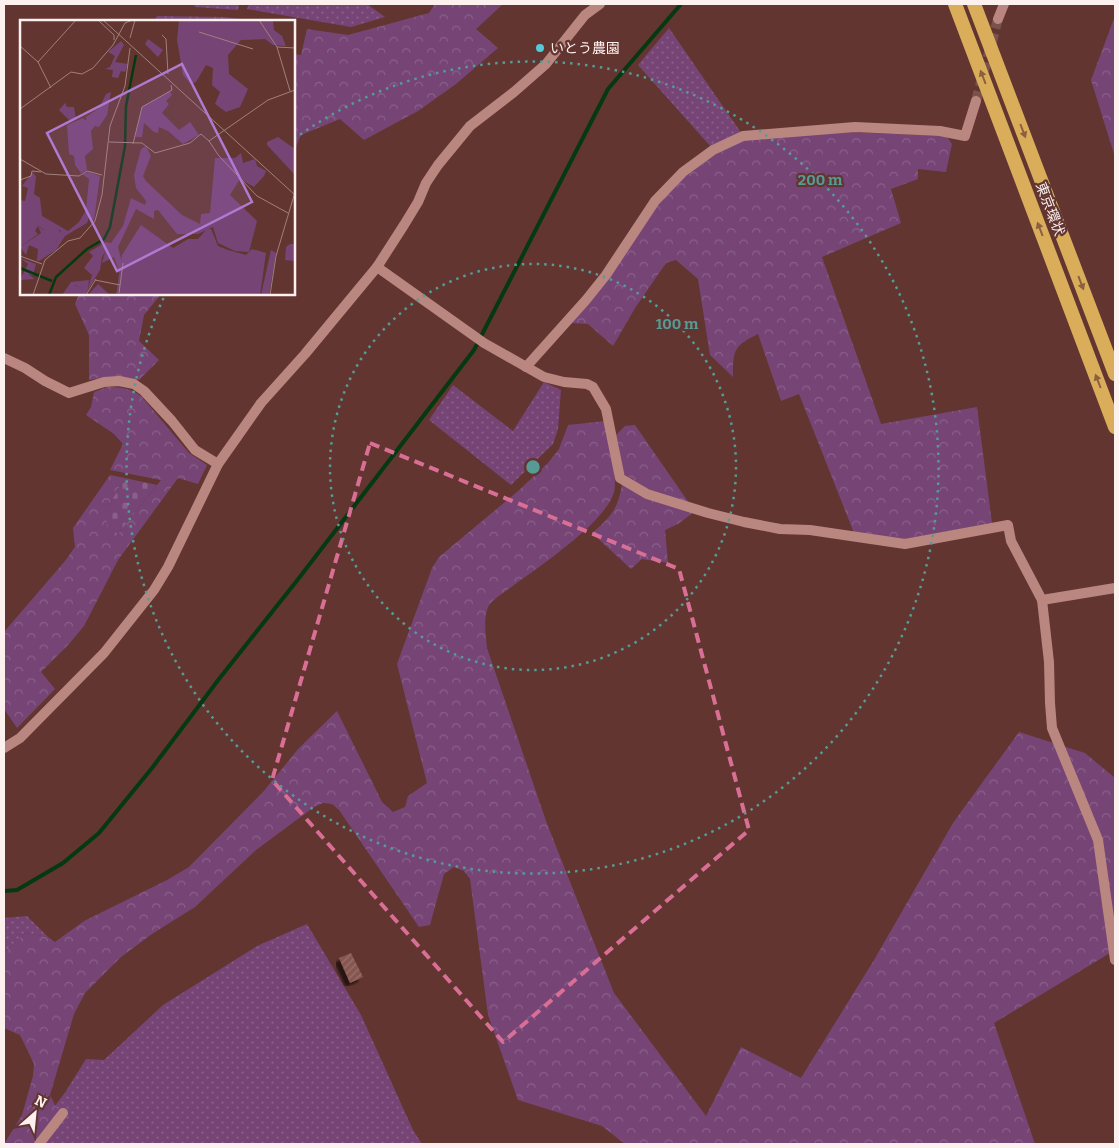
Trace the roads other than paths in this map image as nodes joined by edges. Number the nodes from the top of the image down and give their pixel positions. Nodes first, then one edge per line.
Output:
1 (600, 4) edge
2 (955, 4) edge
3 (974, 4) edge
4 (1004, 4) edge
5 (998, 19) tunnel mouth
6 (976, 101) tunnel mouth
7 (377, 267) junction
8 (4, 358) edge
9 (526, 366) junction
10 (1115, 374) edge
11 (1115, 427) edge
12 (218, 464) junction
13 (1115, 588) edge
14 (1042, 600) junction
15 (4, 748) edge
16 (1115, 960) edge
17 (63, 1113) dead end
18 (40, 1144) edge

1 - 7 street
11 -> 2 highway, 東京環状
3 -> 10 highway, 東京環状
4 - 5 street
6 - 9 street
7 - 9 street
7 - 12 street
8 - 12 street
9 - 14 street
12 - 15 street
13 - 14 street
14 - 16 street
17 - 18 street

